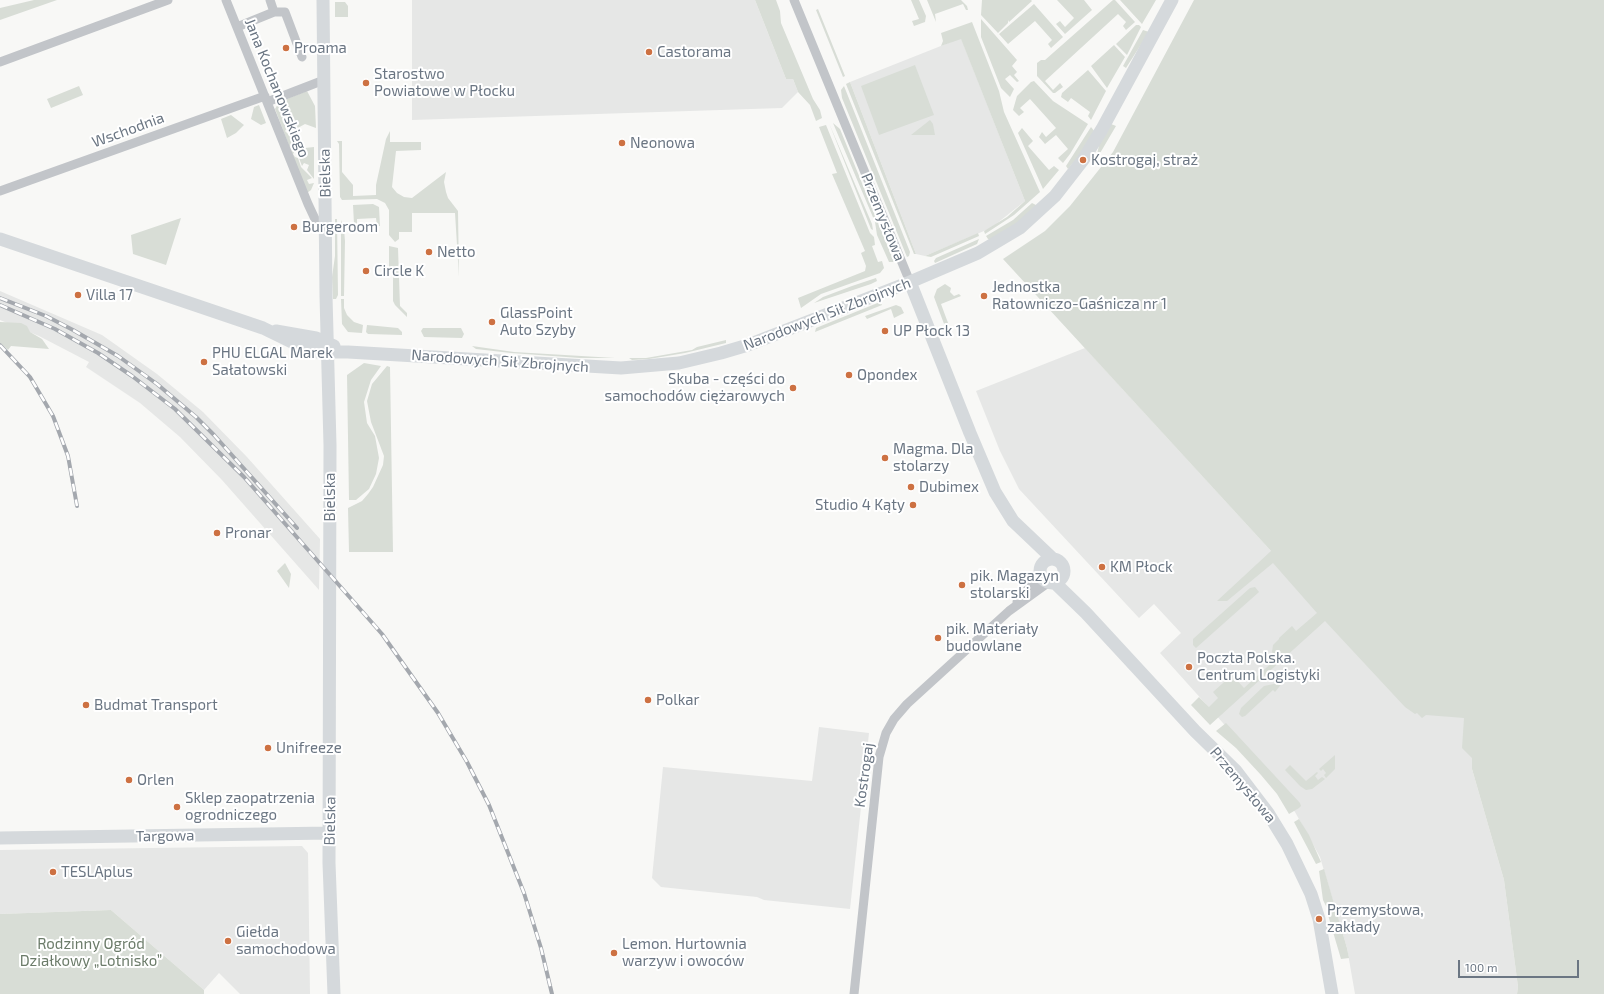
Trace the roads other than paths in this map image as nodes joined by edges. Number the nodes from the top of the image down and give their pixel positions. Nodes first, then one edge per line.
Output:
1 (168, 0) edge
2 (226, 0) edge
3 (270, 0) edge
4 (323, 0) edge
5 (794, 0) edge
6 (1172, 0) edge
7 (274, 12) junction
8 (237, 27) junction
9 (302, 57) dead end
10 (0, 62) edge
11 (324, 80) junction
12 (266, 99) junction
13 (0, 192) edge
14 (308, 204) junction
15 (325, 206) junction
16 (326, 227) junction
17 (0, 239) edge
18 (910, 282) junction
19 (327, 348) junction
20 (1050, 573) junction
21 (330, 833) junction
22 (0, 838) edge
23 (334, 994) edge
24 (854, 994) edge
25 (1332, 994) edge

1 - 10 street
2 - 8 street, Jana Kochanowskiego
3 - 7 street
4 - 11 street, Bielska
5 - 18 street, Przemysłowa
6 - 18 street, Narodowych Sił Zbrojnych
7 - 8 street
7 - 9 street
8 - 12 street, Jana Kochanowskiego
11 - 12 street, Wschodnia
11 - 15 street, Bielska
12 - 13 street, Wschodnia
12 - 14 street, Jana Kochanowskiego
14 - 15 street
14 - 16 street, Jana Kochanowskiego
15 - 16 street, Bielska
16 - 19 street, Bielska
17 - 19 street, Narodowych Sił Zbrojnych
18 - 19 street, Narodowych Sił Zbrojnych
18 - 20 street, Przemysłowa
19 - 21 street, Bielska
20 - 24 street, Kostrogaj
20 - 25 street, Przemysłowa
21 - 22 street, Targowa
21 - 23 street, Bielska

